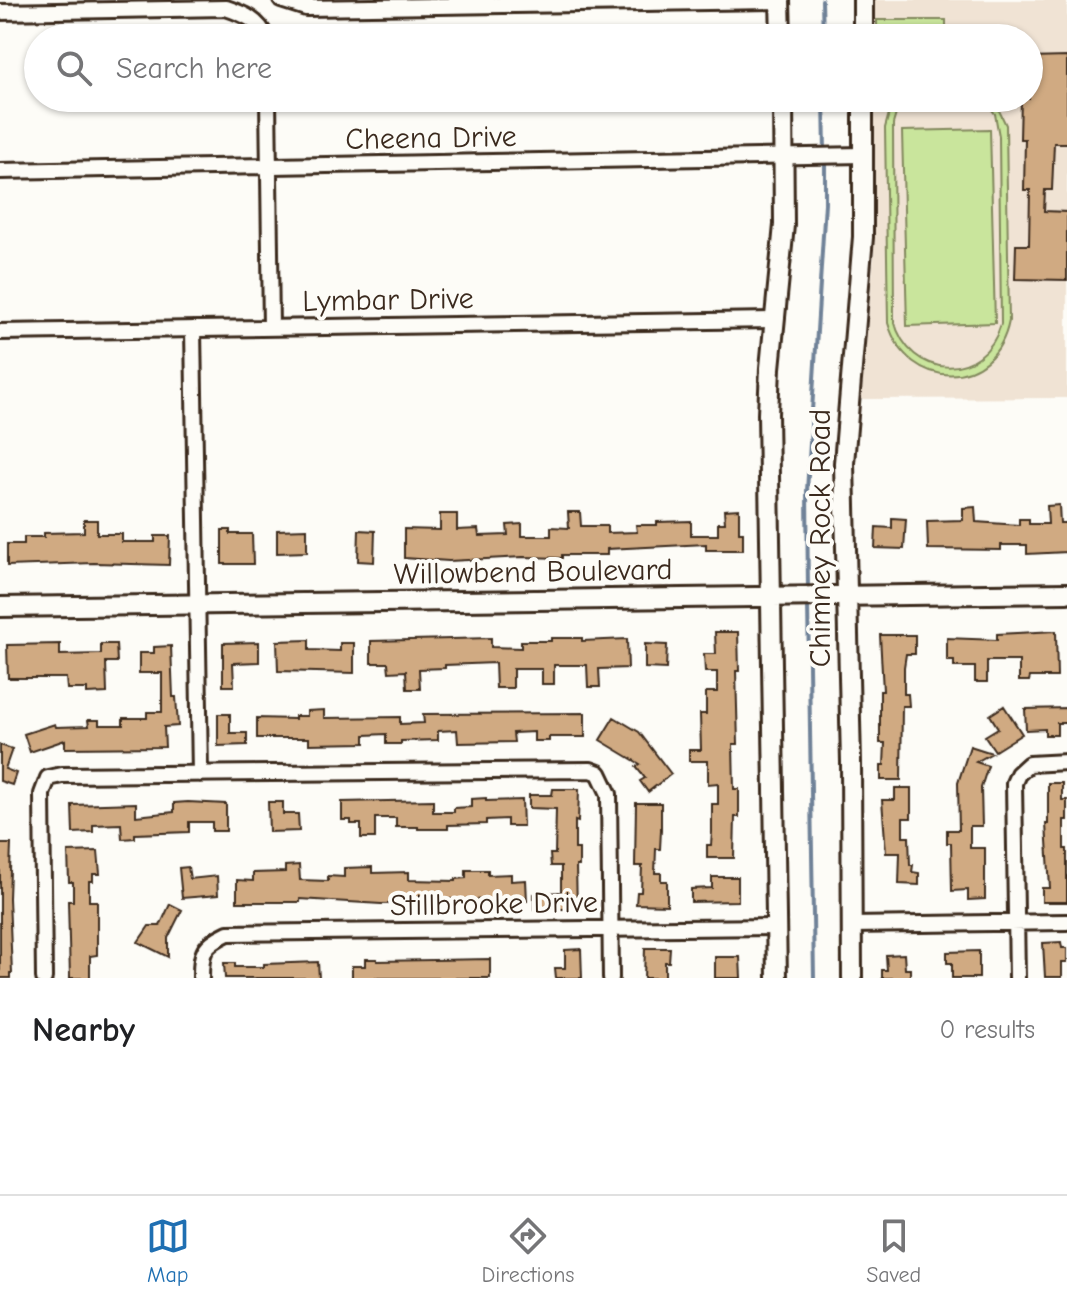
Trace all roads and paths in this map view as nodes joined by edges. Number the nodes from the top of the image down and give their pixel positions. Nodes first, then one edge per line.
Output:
1 (281, 0) edge
2 (863, 0) edge
3 (780, 1) edge
4 (0, 12) edge
5 (258, 24) edge
6 (781, 24) edge
7 (863, 24) edge
8 (268, 112) edge
9 (783, 112) edge
10 (863, 112) edge
11 (863, 155) junction
12 (784, 158) junction
13 (269, 167) junction
14 (0, 171) edge
15 (776, 320) junction
16 (271, 328) junction
17 (193, 329) junction
18 (0, 332) edge
19 (1067, 593) edge
20 (770, 596) junction
21 (836, 597) junction
22 (198, 605) junction
23 (0, 607) edge
24 (1067, 762) edge
25 (200, 774) junction
26 (1067, 922) edge
27 (1017, 923) junction
28 (851, 925) junction
29 (776, 927) junction
30 (610, 928) junction
31 (44, 978) edge
32 (201, 978) edge
33 (611, 978) edge
34 (777, 978) edge
35 (852, 978) edge
36 (1017, 978) edge

1 - 3 street
2 - 7 main road
3 - 6 main road
4 - 5 street
8 - 13 street
9 - 12 main road, Chimney Rock Road
10 - 11 main road, Chimney Rock Road
11 - 12 street, Cheena Drive
11 - 21 main road, Chimney Rock Road
12 - 13 street, Cheena Drive
12 - 15 main road, Chimney Rock Road
13 - 14 street, Cheena Drive
13 - 16 street
15 - 16 street, Lymbar Drive
15 - 20 main road, Chimney Rock Road
16 - 17 street, Lymbar Drive
17 - 18 street, Lymbar Drive
17 - 22 street
19 - 21 main road, Willowbend Boulevard
20 - 21 main road, Willowbend Boulevard
20 - 22 main road, Willowbend Boulevard
20 - 29 main road, Chimney Rock Road
21 - 28 main road, Chimney Rock Road
22 - 23 main road, Willowbend Boulevard
22 - 25 street
24 - 27 street
25 - 30 street
25 - 31 street
26 - 27 street
27 - 28 street
27 - 36 street
28 - 35 main road, Chimney Rock Road
29 - 30 street, Stillbrooke Drive
29 - 34 main road, Chimney Rock Road
30 - 32 street, Stillbrooke Drive
30 - 33 street

